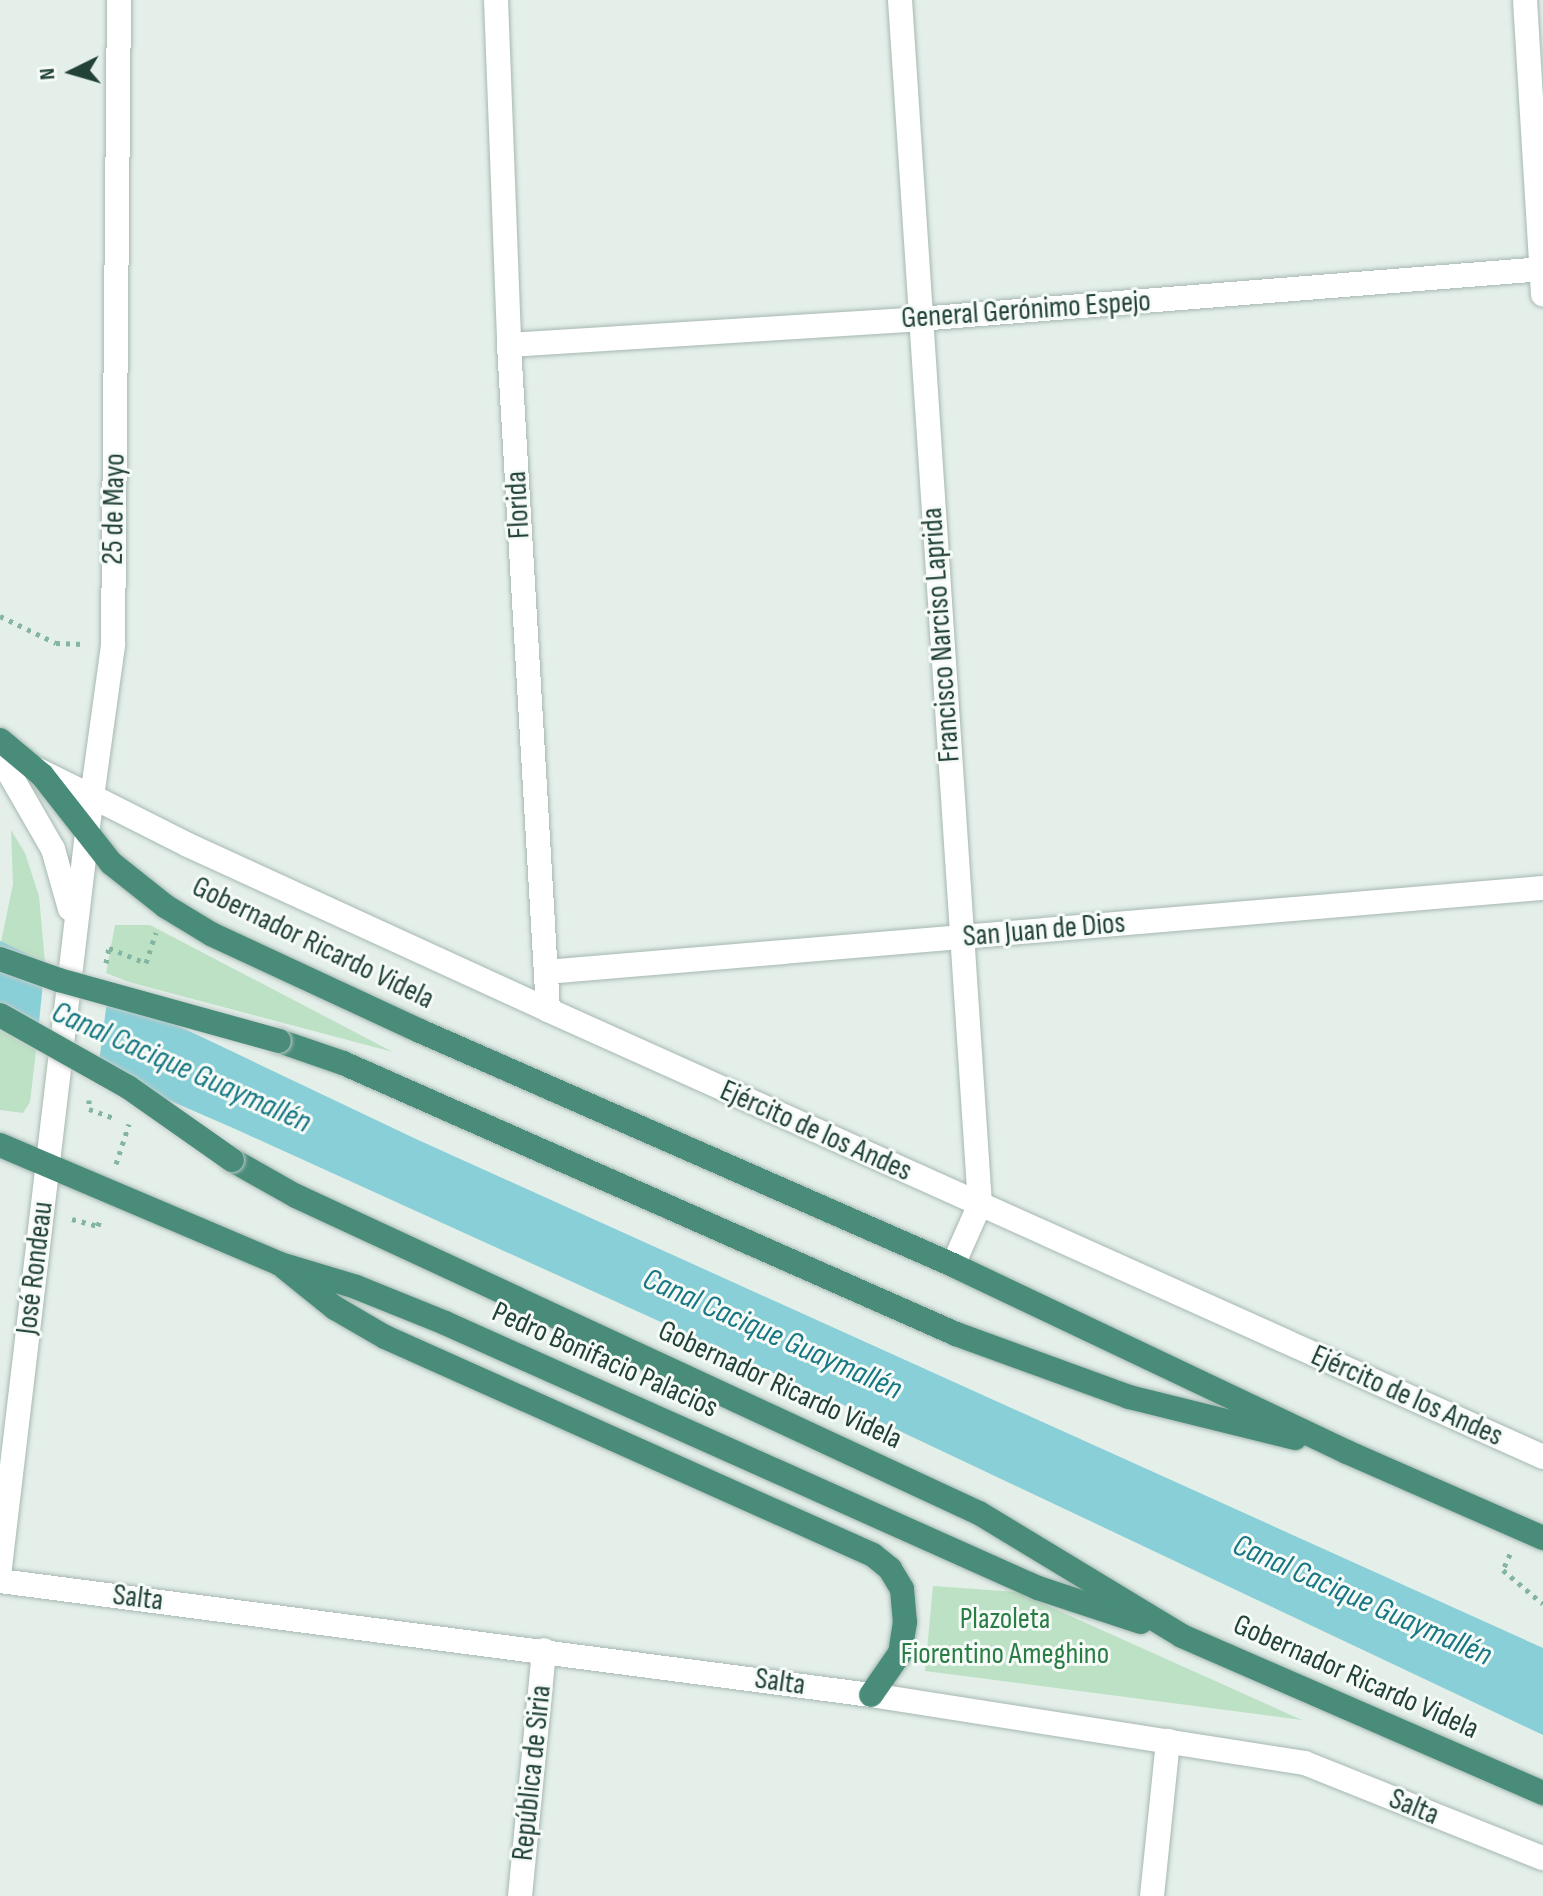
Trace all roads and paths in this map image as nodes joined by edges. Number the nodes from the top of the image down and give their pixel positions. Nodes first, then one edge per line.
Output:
1 (119, 0) edge
2 (496, 0) edge
3 (900, 0) edge
4 (1525, 0) edge
5 (1542, 269) edge
6 (1543, 294) edge
7 (919, 319) junction
8 (509, 345) junction
9 (0, 616) edge
10 (113, 645) junction
11 (0, 740) edge
12 (0, 757) edge
13 (36, 769) junction
14 (93, 797) junction
15 (87, 833) junction
16 (1543, 888) edge
17 (165, 906) junction
18 (73, 927) junction
19 (961, 937) junction
20 (0, 959) edge
21 (546, 972) junction
22 (104, 976) dead end
23 (548, 1010) junction
24 (0, 1015) edge
25 (63, 1016) joint
26 (0, 1145) edge
27 (47, 1166) junction
28 (980, 1204) junction
29 (280, 1264) junction
30 (953, 1265) junction
31 (1347, 1452) junction
32 (1543, 1457) edge
33 (1520, 1529) junction
34 (1543, 1538) edge
35 (0, 1567) edge
36 (0, 1581) edge
37 (1543, 1604) edge
38 (1182, 1636) junction
39 (544, 1650) junction
40 (871, 1695) junction
41 (1168, 1741) junction
42 (1543, 1793) edge
43 (1543, 1858) edge
44 (520, 1896) edge
45 (1152, 1896) edge

1 - 10 street, 25 de Mayo
2 - 8 street, Florida
3 - 7 street, Francisco Narciso Laprida
4 - 5 street
5 - 6 street
5 - 7 street, General Gerónimo Espejo
7 - 8 street, General Gerónimo Espejo
7 - 19 street, Francisco Narciso Laprida
8 - 21 street, Florida
9 - 10 path
10 - 14 street, 25 de Mayo
11 - 13 highway, Gobernador Ricardo Videla
12 - 18 street
13 - 14 street, Ejército de los Andes
13 - 15 highway, Gobernador Ricardo Videla
14 - 15 street, 25 de Mayo
14 - 23 street, Ejército de los Andes
15 - 17 highway, Gobernador Ricardo Videla
15 - 18 street, 25 de Mayo
16 - 19 street, San Juan de Dios
17 - 22 path
17 - 30 highway, Gobernador Ricardo Videla
18 - 25 street, 25 de Mayo
19 - 21 street, San Juan de Dios
19 - 28 street, Francisco Narciso Laprida
20 - 31 highway, Gobernador Ricardo Videla, bridge
21 - 23 street, Florida
23 - 28 street, Ejército de los Andes
24 - 38 highway, Gobernador Ricardo Videla, bridge
25 - 27 street, José Rondeau
26 - 27 highway, Pedro Bonifacio Palacios
27 - 29 highway, Pedro Bonifacio Palacios
27 - 35 street, José Rondeau
28 - 30 street, Francisco Narciso Laprida
28 - 32 street, Ejército de los Andes
29 - 38 highway, Pedro Bonifacio Palacios
29 - 40 highway
30 - 31 highway, Gobernador Ricardo Videla
31 - 33 highway, Gobernador Ricardo Videla
33 - 34 highway, Gobernador Ricardo Videla
33 - 37 path
36 - 39 street, Salta
38 - 42 highway, Gobernador Ricardo Videla
39 - 40 street, Salta
39 - 44 street, República de Siria
40 - 41 street, Salta
41 - 43 street, Salta
41 - 45 street

